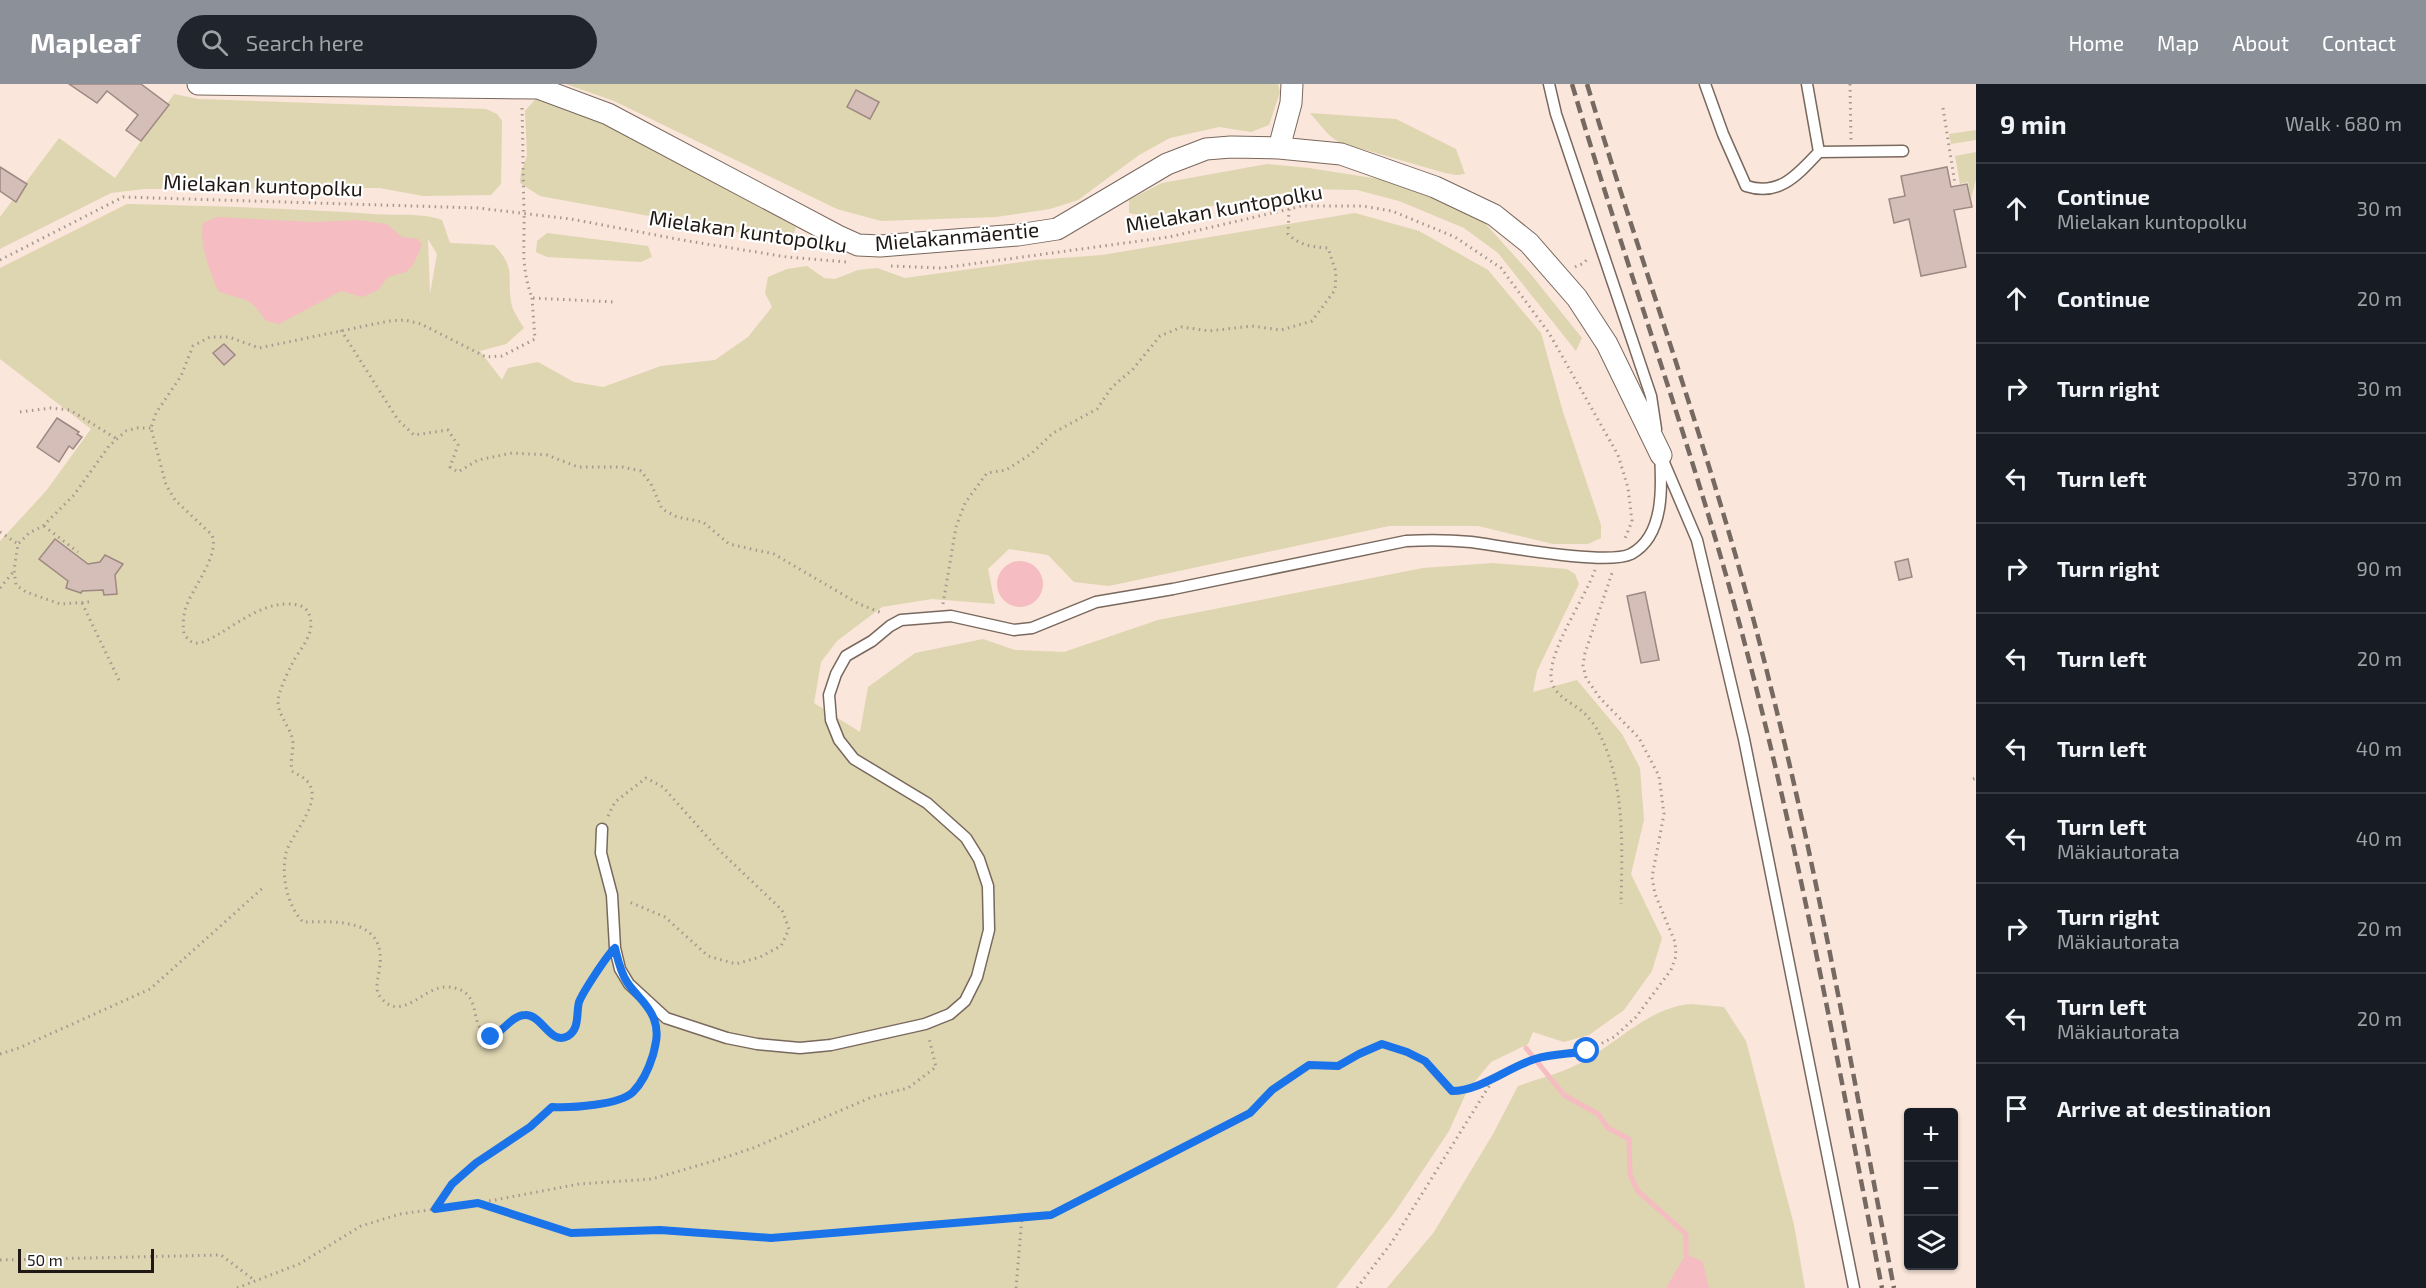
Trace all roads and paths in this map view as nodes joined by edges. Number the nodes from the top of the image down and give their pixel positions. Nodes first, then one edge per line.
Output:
1 (198, 84) edge
2 (1292, 84) edge
3 (1549, 84) edge
4 (1705, 84) edge
5 (1807, 84) edge
6 (1850, 84) edge
7 (266, 85) edge
8 (524, 86) edge
9 (1943, 108) dead end
10 (1279, 148) junction
11 (1851, 150) junction
12 (1903, 151) dead end
13 (1819, 152) junction
14 (1954, 184) dead end
15 (1289, 209) junction
16 (524, 213) junction
17 (1600, 244) junction
18 (0, 260) edge
19 (856, 263) dead end
20 (891, 266) dead end
21 (1559, 275) junction
22 (532, 298) junction
23 (615, 302) dead end
24 (341, 330) junction
25 (20, 412) dead end
26 (151, 428) junction
27 (117, 440) junction
28 (1661, 455) junction
29 (44, 526) junction
30 (0, 532) edge
31 (18, 544) junction
32 (78, 552) dead end
33 (1600, 557) junction
34 (1618, 558) junction
35 (14, 570) junction
36 (0, 588) edge
37 (89, 602) dead end
38 (82, 603) junction
39 (942, 617) junction
40 (901, 620) junction
41 (119, 680) dead end
42 (602, 829) joint
43 (265, 886) dead end
44 (612, 895) junction
45 (1621, 904) dead end
46 (615, 948) junction
47 (645, 1001) junction
48 (925, 1024) junction
49 (0, 1054) edge
50 (1496, 1075) junction
51 (478, 1203) junction
52 (435, 1209) junction
53 (1022, 1217) junction
54 (0, 1260) edge
55 (254, 1280) junction
56 (237, 1288) edge
57 (1016, 1288) edge
58 (1357, 1288) edge
59 (1854, 1288) edge

1 - 7 street, Mielakanmäentie
2 - 10 street
3 - 17 lane
4 - 13 lane
5 - 13 lane
6 - 11 path
7 - 8 street, Mielakanmäentie
8 - 10 street, Mielakanmäentie
8 - 16 path
9 - 14 path
10 - 21 street, Mielakanmäentie
11 - 12 lane
11 - 13 lane
15 - 20 path, Mielakan kuntopolku
15 - 34 path, Mielakan kuntopolku
15 - 39 path
16 - 18 path, Mielakan kuntopolku
16 - 19 path, Mielakan kuntopolku
16 - 22 path
17 - 21 path
17 - 28 lane
21 - 28 street, Mielakanmäentie
22 - 23 path
22 - 24 path
24 - 26 path
24 - 40 path
25 - 27 path
26 - 27 path
26 - 46 path
27 - 29 path
28 - 34 lane
28 - 59 lane
29 - 31 path
29 - 32 path
30 - 31 path
31 - 35 path
33 - 34 lane
33 - 39 lane
33 - 45 path
34 - 50 path, Mielakan kuntopolku
35 - 36 path
35 - 38 path
37 - 38 path
38 - 41 path
39 - 40 lane
40 - 48 lane
42 - 44 lane
42 - 44 path
43 - 49 path
44 - 46 lane
46 - 47 lane
47 - 48 lane
47 - 52 path
48 - 51 path
50 - 53 path
50 - 58 path
51 - 52 path
51 - 53 path
52 - 55 path
53 - 57 path
54 - 55 path
55 - 56 path

